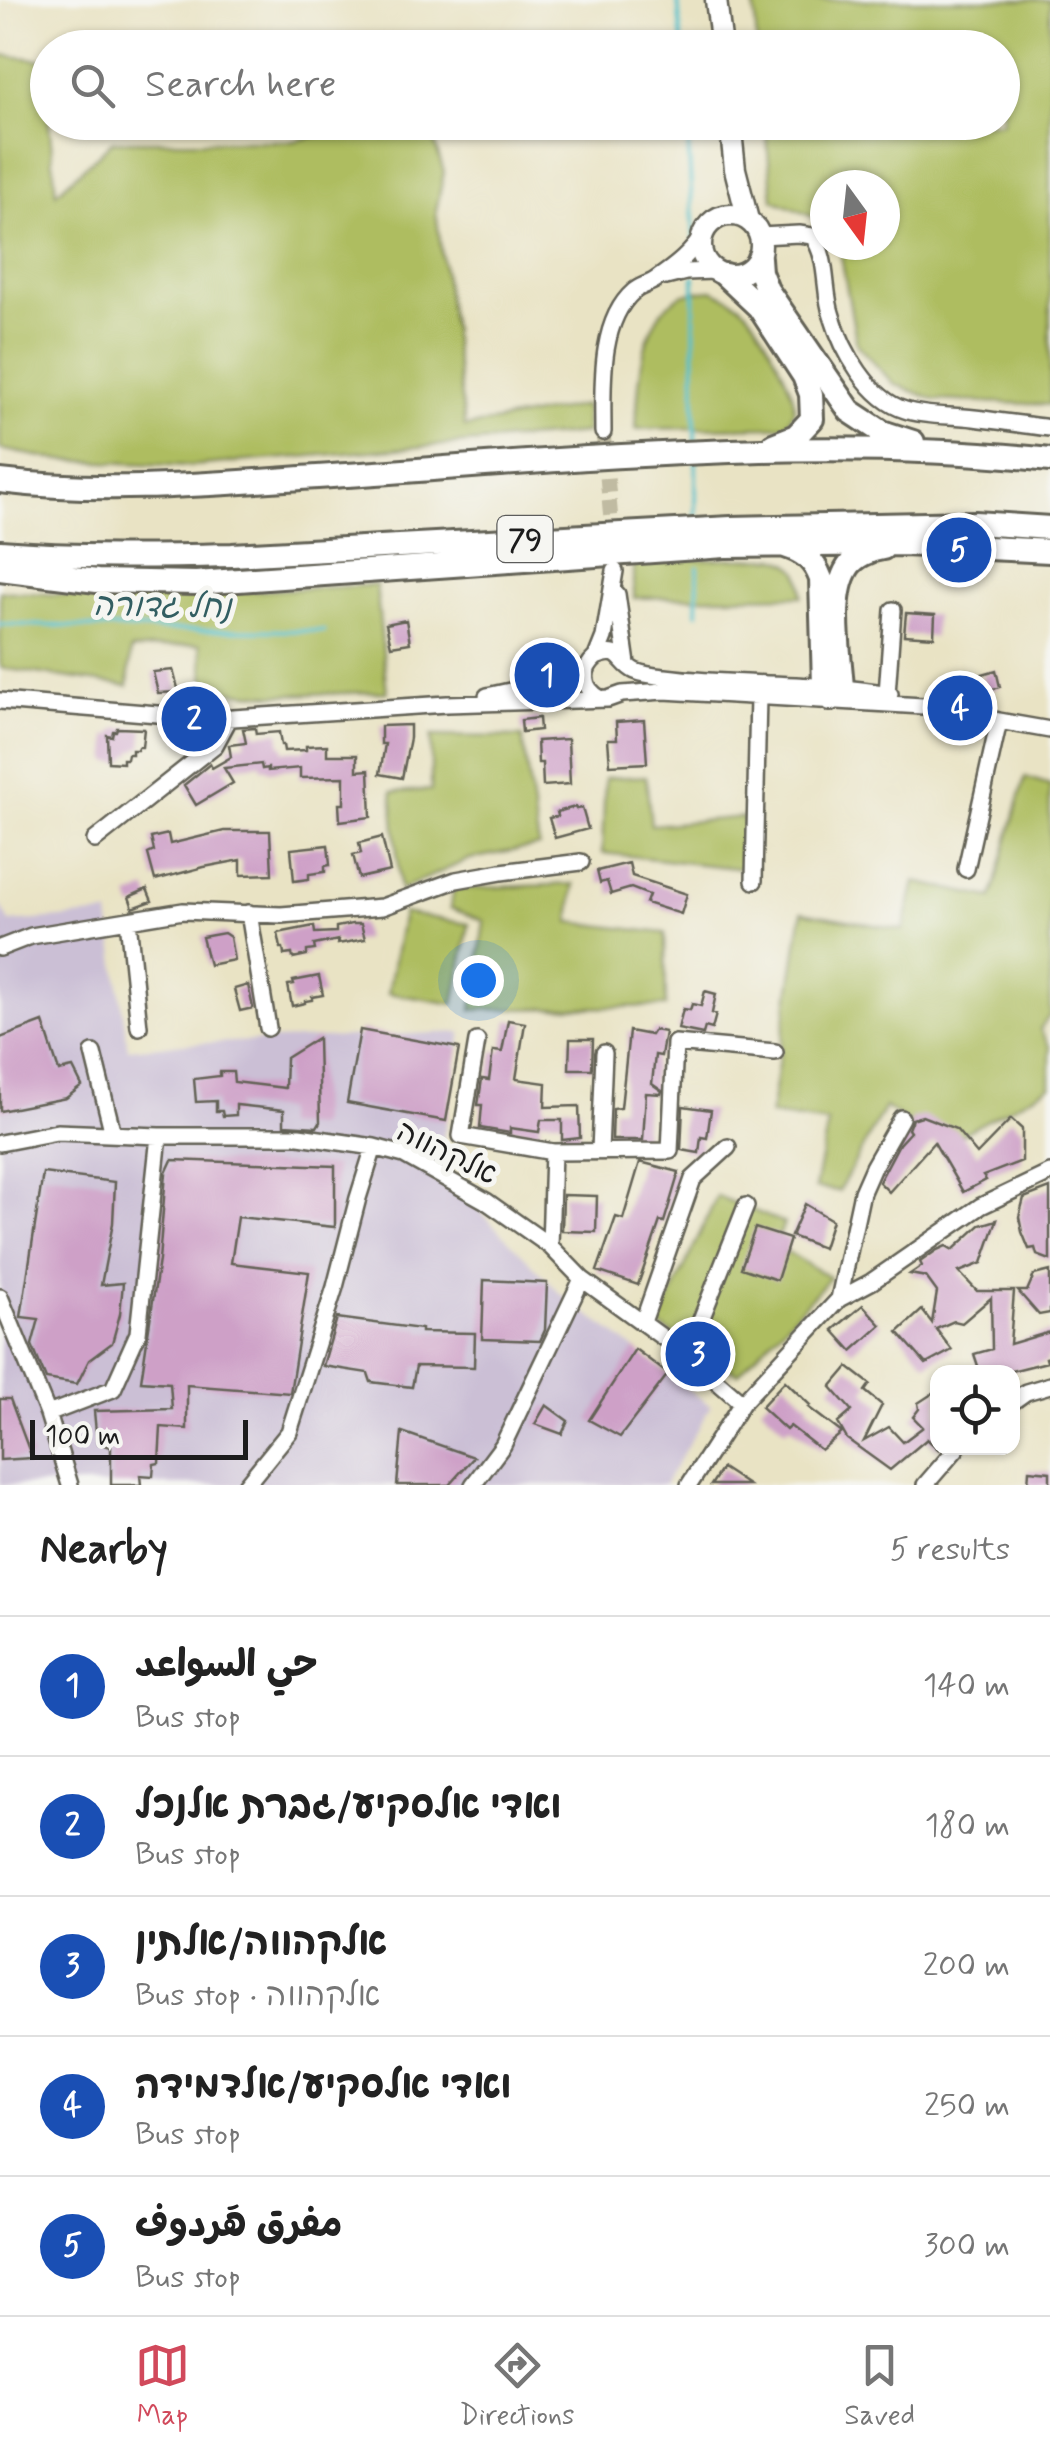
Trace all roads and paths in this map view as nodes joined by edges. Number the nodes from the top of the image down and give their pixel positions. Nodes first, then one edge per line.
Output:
1 (716, 0) edge
2 (720, 30) edge
3 (732, 140) edge
4 (735, 168) junction
5 (711, 226) junction
6 (755, 238) junction
7 (720, 273) junction
8 (652, 282) junction
9 (1050, 428) edge
10 (603, 432) tunnel mouth
11 (753, 450) junction
12 (946, 450) junction
13 (1050, 460) edge
14 (0, 481) edge
15 (1050, 528) edge
16 (904, 544) junction
17 (782, 546) junction
18 (1050, 551) edge
19 (0, 552) edge
20 (0, 569) edge
21 (893, 610) dead end
22 (596, 657) junction
23 (628, 666) junction
24 (585, 672) junction
25 (832, 691) junction
26 (622, 694) junction
27 (887, 694) junction
28 (758, 696) junction
29 (600, 698) junction
30 (0, 701) edge
31 (447, 704) junction
32 (940, 707) junction
33 (229, 719) junction
34 (1000, 722) junction
35 (1050, 730) edge
36 (95, 840) dead end
37 (581, 862) dead end
38 (966, 868) dead end
39 (754, 880) dead end
40 (248, 913) junction
41 (128, 920) junction
42 (0, 948) edge
43 (139, 1027) dead end
44 (268, 1028) dead end
45 (477, 1041) dead end
46 (775, 1052) dead end
47 (93, 1053) dead end
48 (604, 1053) dead end
49 (901, 1118) dead end
50 (113, 1134) junction
51 (159, 1136) junction
52 (0, 1144) edge
53 (374, 1147) junction
54 (728, 1147) dead end
55 (553, 1152) junction
56 (600, 1152) junction
57 (1050, 1172) edge
58 (746, 1206) dead end
59 (550, 1246) junction
60 (582, 1279) junction
61 (0, 1297) edge
62 (838, 1299) junction
63 (643, 1322) junction
64 (6, 1324) edge
65 (687, 1355) junction
66 (1050, 1385) edge
67 (1020, 1396) edge
68 (742, 1404) junction
69 (48, 1414) junction
70 (951, 1455) edge
71 (70, 1485) edge
72 (246, 1485) edge
73 (473, 1485) edge
74 (690, 1485) edge
75 (925, 1485) edge

1 - 2 main road
3 - 4 main road
4 - 5 main road
4 - 6 main road
5 - 6 main road
5 - 7 main road
5 - 8 street
6 - 7 main road
6 - 9 street
6 - 12 highway
7 - 8 street
7 - 11 highway
8 - 10 street
11 - 12 highway
11 - 14 highway
12 - 13 highway
15 - 19 highway, 79
16 - 17 highway
16 - 18 highway
16 - 25 highway
17 - 20 highway
17 - 25 highway
21 - 27 street
22 - 23 street
22 - 23 street
22 - 24 street
23 - 25 street
23 - 26 street
24 - 29 street
24 - 31 street
25 - 27 street
25 - 28 street
25 - 32 street
26 - 28 street
26 - 29 street
27 - 32 street
28 - 39 street
29 - 31 street
30 - 33 street
31 - 33 street
32 - 34 street
33 - 36 street
34 - 35 street
34 - 38 street
37 - 40 street
40 - 41 street
40 - 44 street
41 - 42 street
41 - 43 street
45 - 55 street
46 - 56 street
47 - 50 street
48 - 56 street
49 - 62 street
50 - 51 street, אלקהווה
50 - 52 street, אלקהווה
51 - 53 street, אלקהווה
51 - 69 street
53 - 59 street, אלקהווה
53 - 72 street
54 - 63 street
55 - 56 street
55 - 59 street
57 - 62 street
58 - 65 street
59 - 60 street, אלקהווה
60 - 63 street, אלקהווה
60 - 73 street
61 - 64 street
62 - 68 street
63 - 65 street, אלקהווה
64 - 69 street
65 - 68 street, אלקהווה
66 - 67 street
68 - 74 street
69 - 71 street
70 - 75 street

